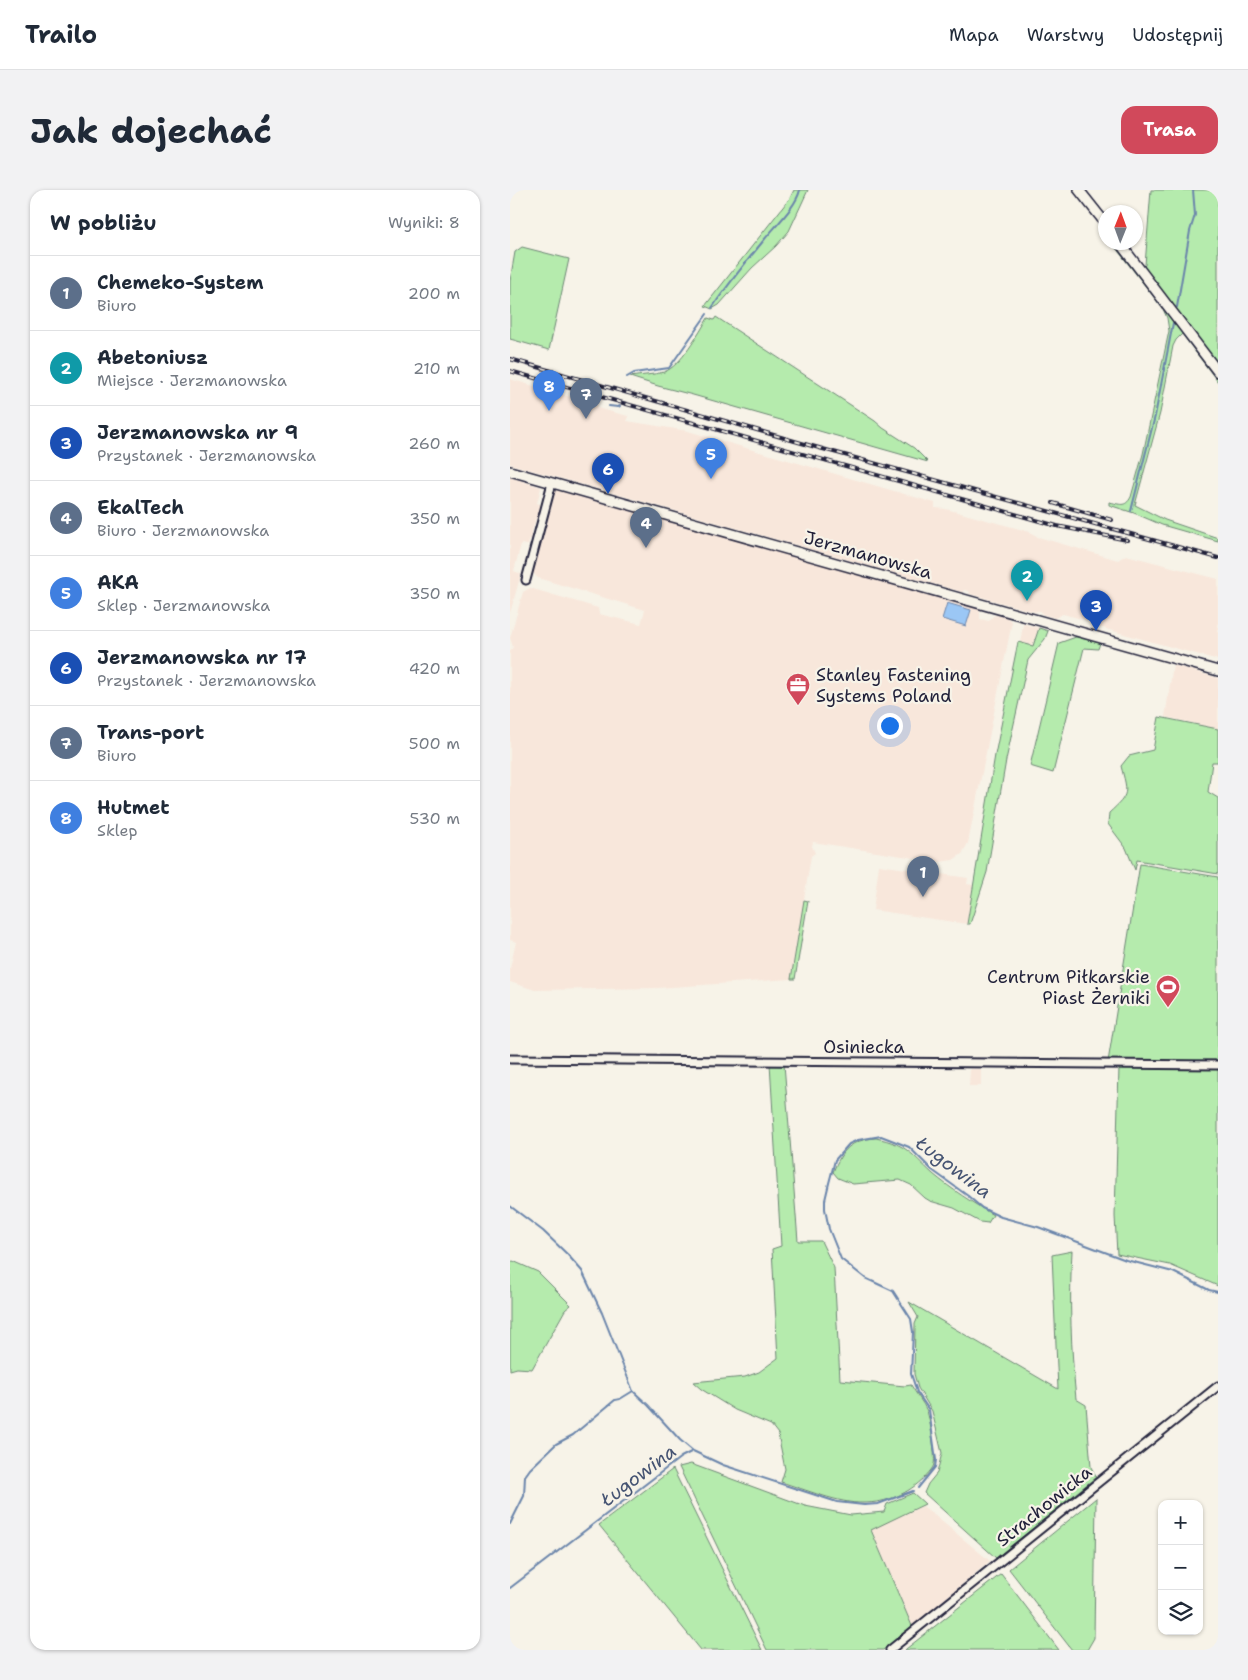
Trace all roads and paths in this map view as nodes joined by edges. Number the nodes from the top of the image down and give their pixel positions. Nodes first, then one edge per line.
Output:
1 (1079, 190) edge
2 (1098, 214) edge
3 (1125, 250) edge
4 (1218, 372) edge
5 (510, 471) edge
6 (552, 483) junction
7 (526, 580) dead end
8 (1218, 670) edge
9 (510, 1059) edge
10 (1218, 1065) edge
11 (1218, 1386) edge
12 (890, 1650) edge

1 - 2 street
3 - 4 street
5 - 6 street, Jerzmanowska
6 - 7 street
6 - 8 street, Jerzmanowska
9 - 10 street, Osiniecka
11 - 12 street, Strachowicka

